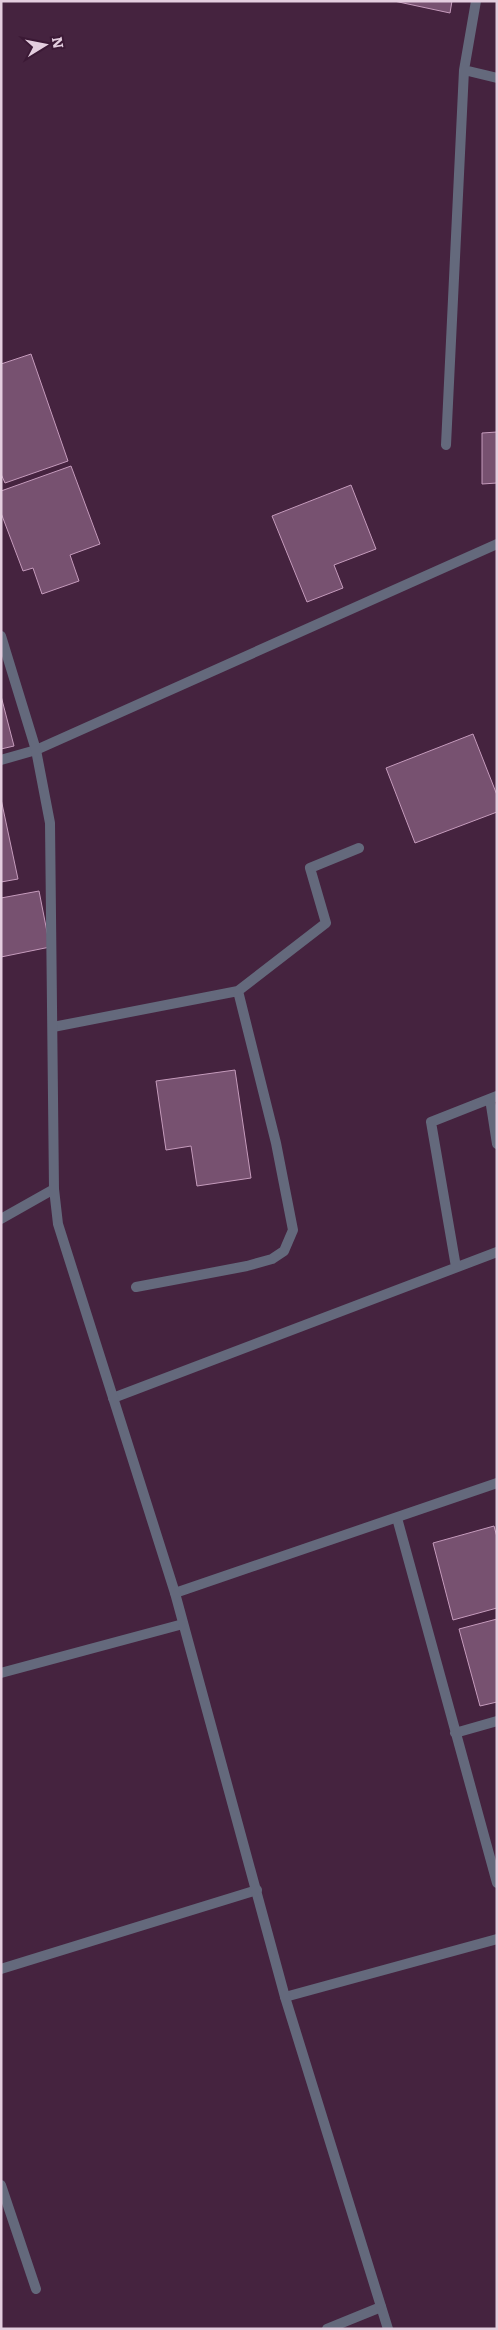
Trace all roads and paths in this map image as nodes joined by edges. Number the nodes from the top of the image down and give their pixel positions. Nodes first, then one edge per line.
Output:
1 (476, 1) edge
2 (464, 70) junction
3 (497, 78) edge
4 (446, 445) dead end
5 (497, 544) edge
6 (1, 636) edge
7 (36, 750) junction
8 (1, 760) edge
9 (359, 848) dead end
10 (238, 990) junction
11 (53, 1026) junction
12 (493, 1098) edge
13 (497, 1144) edge
14 (54, 1189) junction
15 (1, 1219) edge
16 (497, 1252) edge
17 (456, 1267) junction
18 (136, 1287) dead end
19 (113, 1398) junction
20 (497, 1483) edge
21 (397, 1518) junction
22 (174, 1593) junction
23 (183, 1624) junction
24 (1, 1673) edge
25 (497, 1721) edge
26 (455, 1733) junction
27 (497, 1883) edge
28 (257, 1890) junction
29 (497, 1939) edge
30 (1, 1969) edge
31 (285, 1997) junction
32 (1, 2185) edge
33 (36, 2290) dead end
34 (381, 2307) junction
35 (327, 2329) edge
36 (388, 2329) edge

1 - 2 street
2 - 3 street
2 - 4 street
5 - 7 street
6 - 7 street
7 - 8 street
7 - 11 street
9 - 10 street
10 - 11 street
10 - 18 street
11 - 14 street
12 - 13 street
12 - 17 street
14 - 15 street
14 - 19 street
16 - 17 street
17 - 19 street
19 - 22 street
20 - 21 street
21 - 22 street
21 - 26 street
22 - 23 street
23 - 24 street
23 - 28 street
25 - 26 street
26 - 27 street
28 - 30 street
28 - 31 street
29 - 31 street
31 - 34 street
32 - 33 street
34 - 35 street
34 - 36 street

